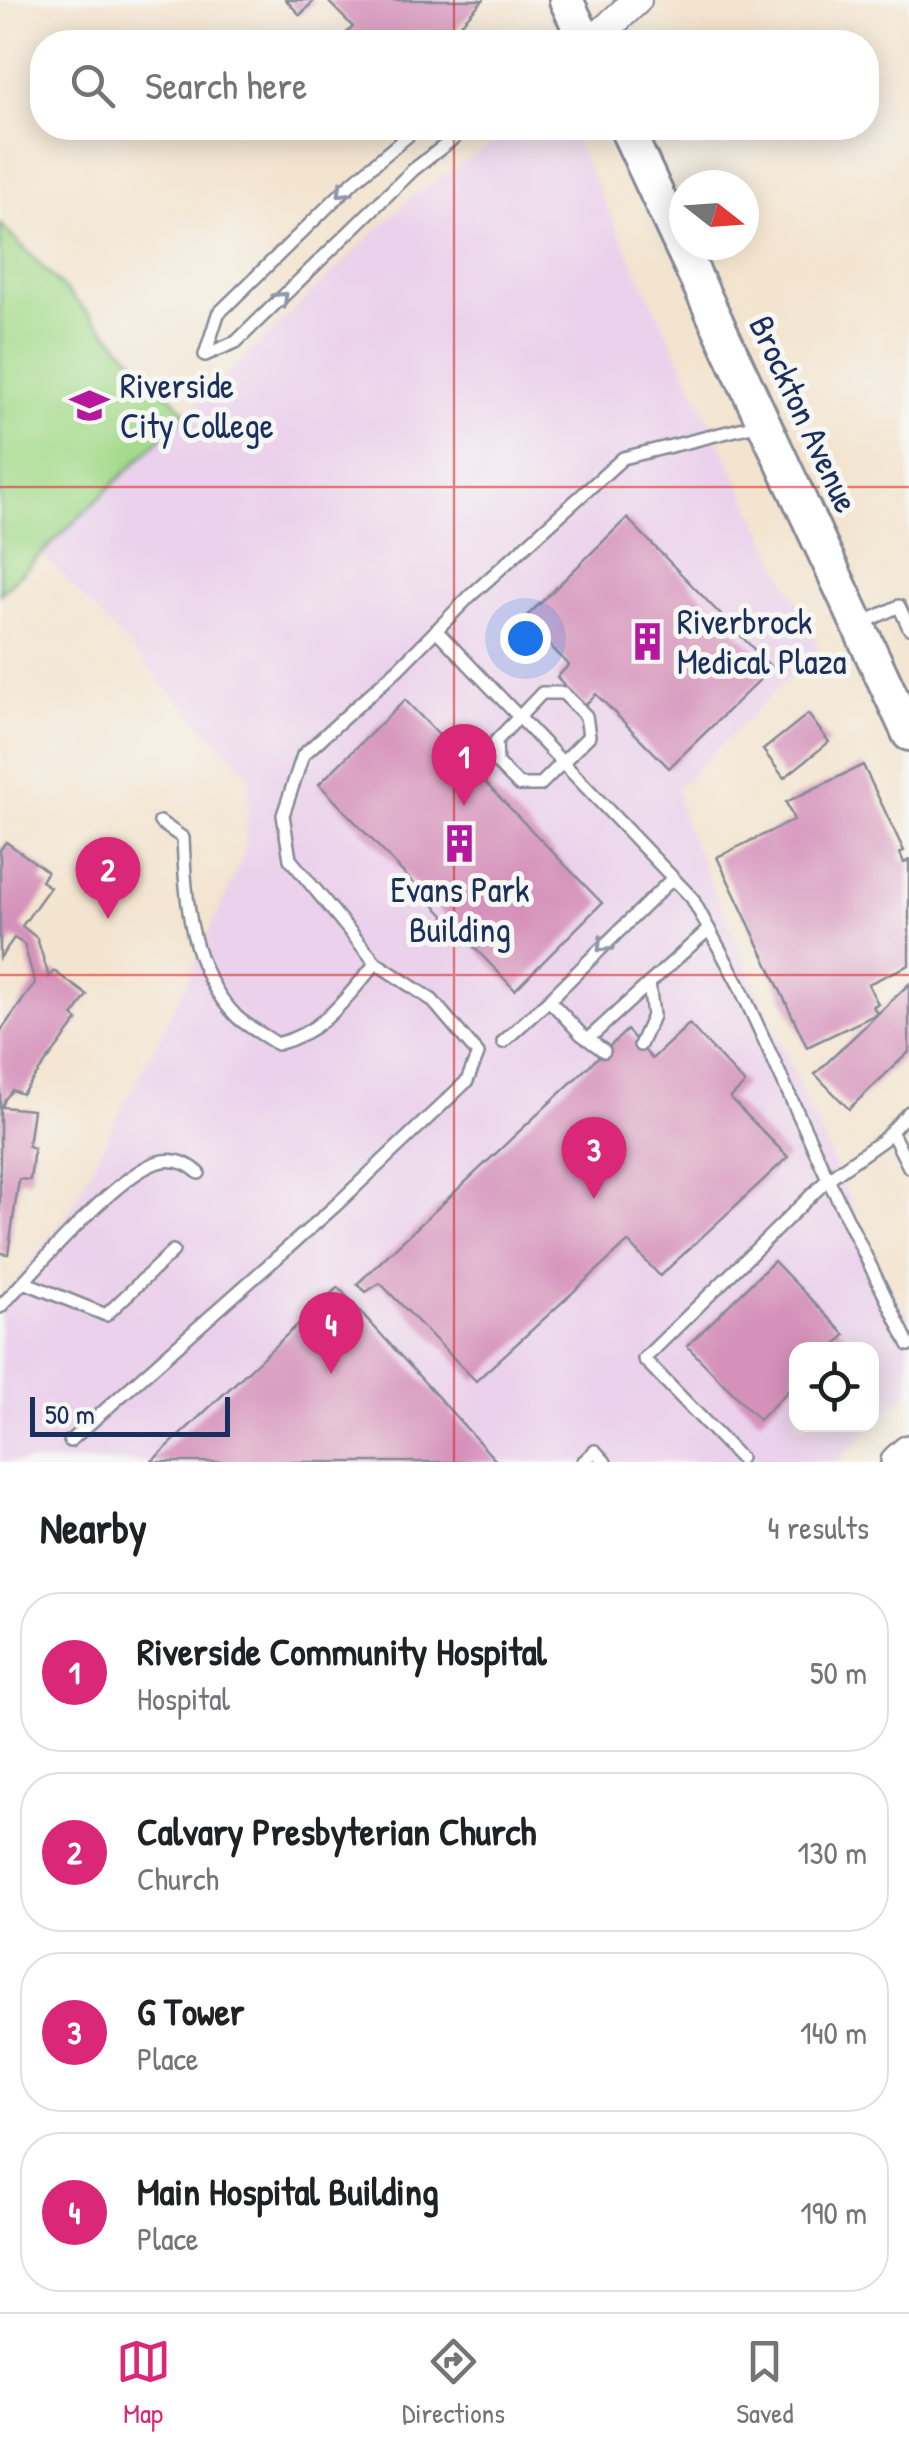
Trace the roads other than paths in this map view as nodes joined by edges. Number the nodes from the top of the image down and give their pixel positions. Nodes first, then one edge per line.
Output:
1 (566, 0) edge
2 (637, 0) edge
3 (582, 30) edge
4 (603, 30) edge
5 (403, 140) edge
6 (451, 140) edge
7 (632, 140) edge
8 (764, 423) junction
9 (858, 626) junction
10 (909, 628) edge
11 (436, 630) junction
12 (518, 716) junction
13 (909, 732) edge
14 (564, 764) junction
15 (160, 822) dead end
16 (673, 878) junction
17 (708, 928) junction
18 (376, 963) junction
19 (649, 984) junction
20 (549, 1000) junction
21 (588, 1039) junction
22 (504, 1042) dead end
23 (640, 1045) dead end
24 (604, 1051) dead end
25 (909, 1112) edge
26 (891, 1131) junction
27 (909, 1166) edge
28 (199, 1173) dead end
29 (828, 1179) junction
30 (173, 1251) dead end
31 (24, 1282) junction
32 (0, 1307) edge
33 (909, 1345) edge
34 (70, 1440) dead end
35 (909, 1453) edge
36 (740, 1458) dead end
37 (583, 1462) edge
38 (605, 1462) edge
39 (900, 1462) edge

1 - 3 main road
2 - 4 street
5 -> 6 lane
7 - 8 main road, Brockton Avenue
8 - 9 main road, Brockton Avenue
8 - 11 lane
9 - 10 lane
9 - 13 main road, Brockton Avenue
11 - 12 lane
11 - 18 lane
12 - 14 lane
12 - 14 lane
12 - 14 lane
14 - 16 lane
15 - 18 lane
16 - 17 lane
16 -> 20 lane
17 - 19 lane
17 - 29 lane
18 - 34 lane
19 - 21 lane
19 - 23 lane
20 - 21 lane
20 - 22 lane
21 - 24 lane
25 - 26 lane
26 - 27 lane
26 - 29 lane
28 - 31 lane
29 - 33 lane
29 - 36 lane
30 - 31 lane
31 - 32 lane
35 - 39 main road
37 - 38 lane

